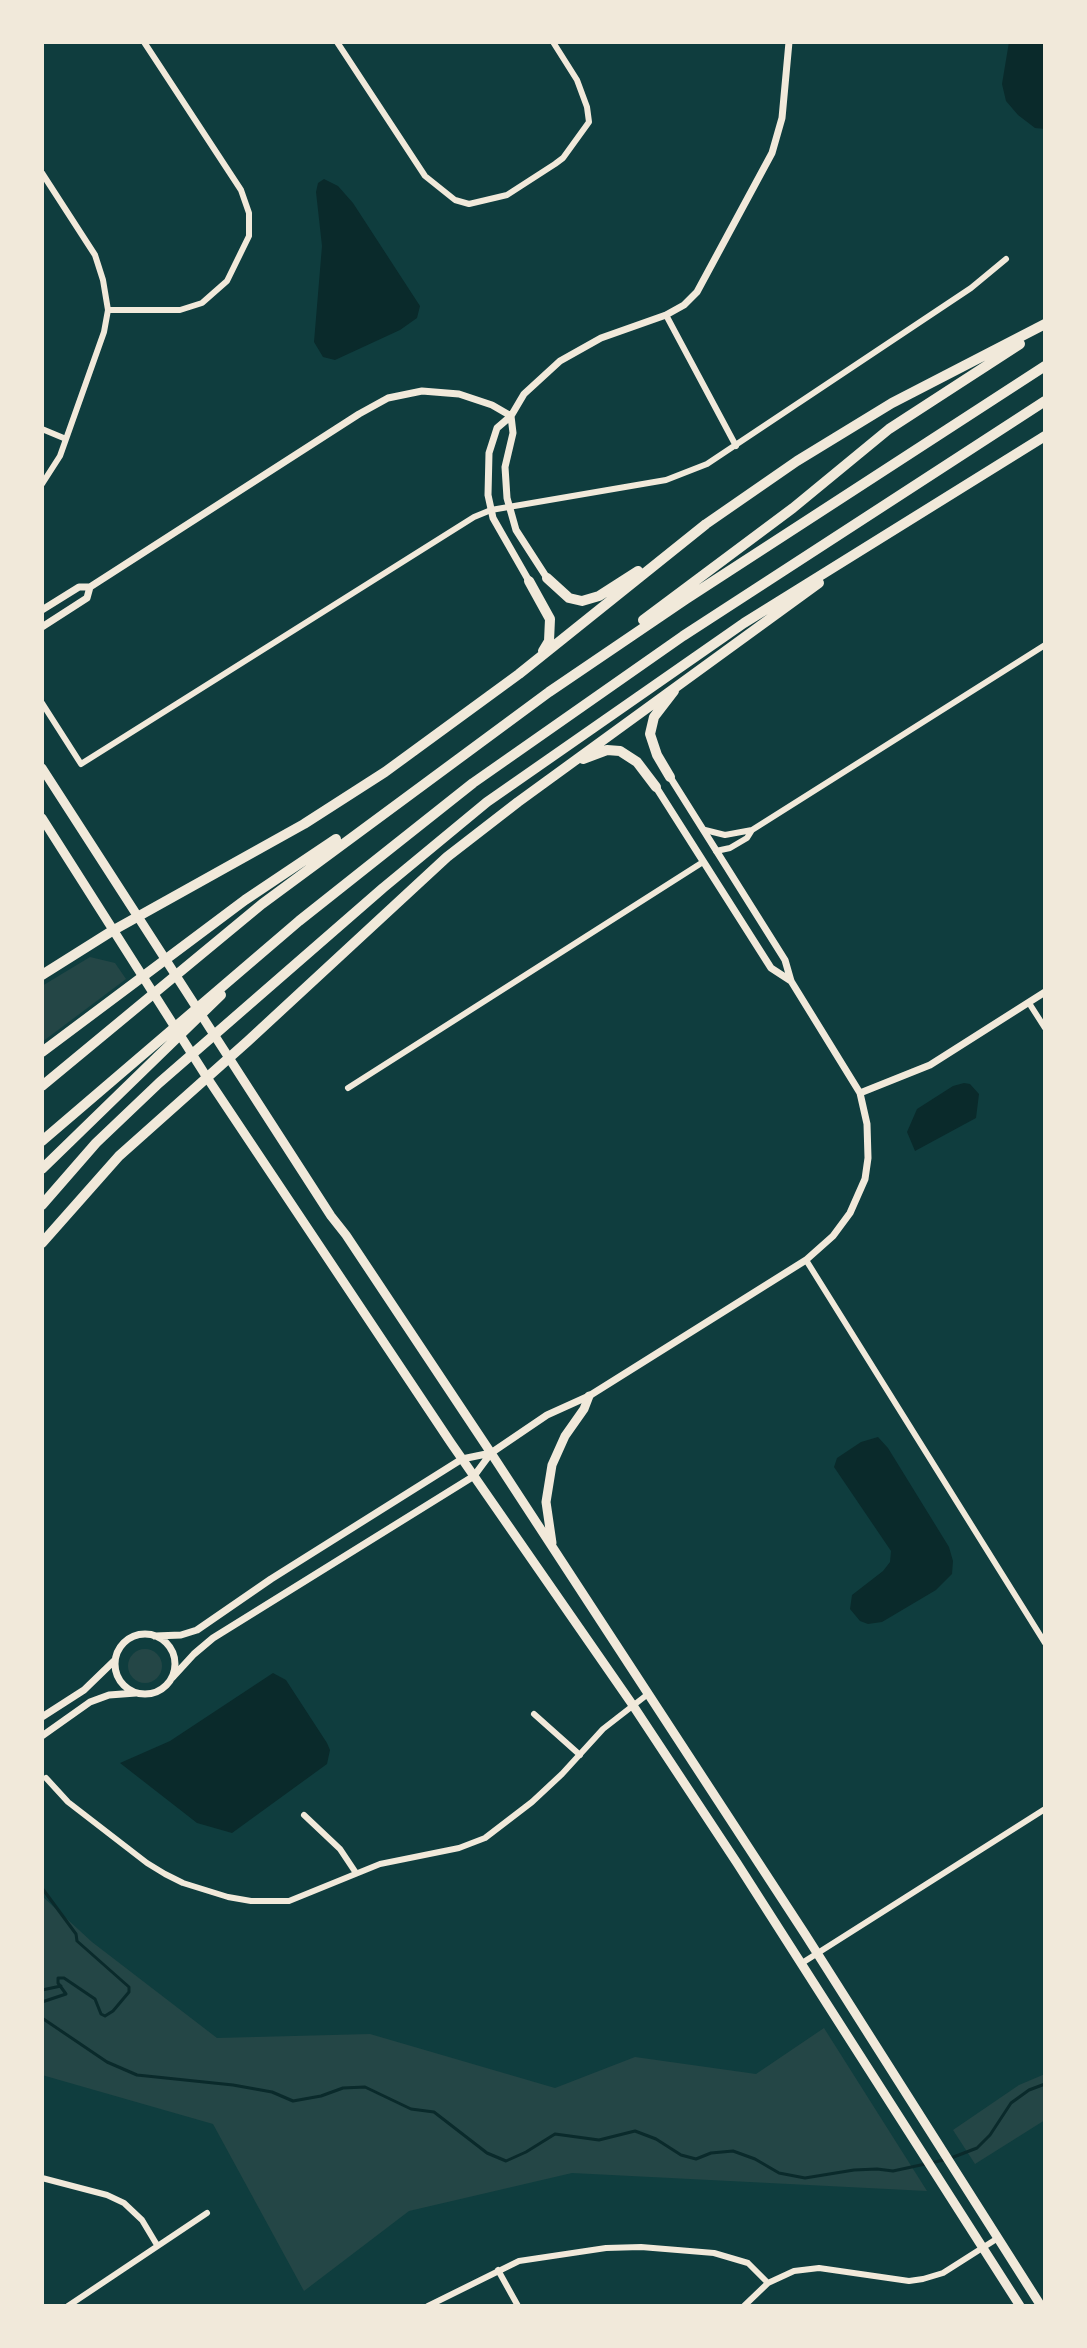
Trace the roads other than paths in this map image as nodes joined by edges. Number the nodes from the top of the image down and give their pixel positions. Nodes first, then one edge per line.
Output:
1 (144, 42) edge
2 (337, 42) edge
3 (553, 42) edge
4 (789, 42) edge
5 (42, 173) edge
6 (1006, 259) dead end
7 (108, 310) junction
8 (666, 315) junction
9 (1045, 325) edge
10 (1045, 366) edge
11 (1045, 401) edge
12 (511, 416) junction
13 (42, 429) edge
14 (1045, 436) edge
15 (66, 439) junction
16 (736, 446) junction
17 (42, 484) edge
18 (509, 508) junction
19 (491, 510) junction
20 (870, 546) junction
21 (677, 547) junction
22 (547, 578) joint
23 (529, 581) joint
24 (90, 587) junction
25 (42, 610) edge
26 (42, 627) edge
27 (1045, 645) edge
28 (519, 674) junction
29 (680, 682) junction
30 (549, 692) junction
31 (42, 703) edge
32 (42, 768) edge
33 (438, 772) junction
34 (670, 777) joint
35 (656, 787) joint
36 (518, 802) junction
37 (42, 818) edge
38 (705, 830) junction
39 (752, 830) junction
40 (716, 851) junction
41 (703, 862) junction
42 (138, 917) junction
43 (112, 931) junction
44 (270, 945) junction
45 (42, 975) edge
46 (791, 981) junction
47 (1045, 992) edge
48 (1029, 1003) junction
49 (1045, 1028) edge
50 (42, 1052) edge
51 (228, 1059) junction
52 (206, 1076) junction
53 (42, 1086) edge
54 (348, 1088) dead end
55 (860, 1093) junction
56 (42, 1141) edge
57 (42, 1169) edge
58 (42, 1205) edge
59 (42, 1243) edge
60 (806, 1260) junction
61 (589, 1396) junction
62 (491, 1453) junction
63 (462, 1459) junction
64 (474, 1476) junction
65 (554, 1550) junction
66 (155, 1636) junction
67 (1045, 1643) edge
68 (116, 1658) junction
69 (172, 1678) junction
70 (140, 1693) junction
71 (648, 1694) junction
72 (632, 1704) junction
73 (534, 1714) dead end
74 (42, 1717) edge
75 (42, 1736) edge
76 (580, 1755) junction
77 (46, 1778) dead end
78 (1045, 1809) edge
79 (304, 1815) dead end
80 (356, 1873) junction
81 (817, 1953) junction
82 (802, 1963) junction
83 (42, 2178) edge
84 (207, 2213) dead end
85 (998, 2238) junction
86 (157, 2245) junction
87 (983, 2248) junction
88 (498, 2270) junction
89 (768, 2283) junction
90 (68, 2306) edge
91 (428, 2306) edge
92 (518, 2306) edge
93 (744, 2306) edge
94 (1020, 2306) edge
95 (1041, 2306) edge

1 - 7 street
2 - 3 street
4 - 8 street
5 - 7 street
6 - 16 street
7 - 15 street
8 - 12 street
8 - 16 street
9 - 21 highway
9 - 30 highway
10 - 30 highway
11 - 44 highway
12 - 18 street
12 - 19 street
12 - 24 street
13 - 15 street
14 - 20 highway
15 - 17 street
16 - 18 street
18 - 19 street
18 - 22 street
19 - 23 street
19 - 31 street
20 - 29 highway
20 - 58 highway
21 - 22 highway
21 - 28 highway
23 - 28 highway
24 - 25 street
24 - 26 street
27 - 39 street
28 - 42 highway
29 - 34 highway
29 - 36 highway
30 - 33 highway
32 - 42 main road
33 - 50 highway
33 - 53 highway
34 - 38 street
35 - 36 highway
35 - 41 street
36 - 51 highway
37 - 43 main road
38 - 39 street
38 - 40 street
39 - 40 street
40 - 46 street
41 - 46 street
41 - 54 street
42 - 43 highway
42 - 51 main road
43 - 45 highway
43 - 52 main road
44 - 56 highway
44 - 57 highway
46 - 55 street
47 - 48 street
48 - 49 street
48 - 55 street
51 - 52 highway
51 - 62 main road
52 - 59 highway
52 - 63 main road
55 - 60 street
60 - 61 street
60 - 67 street
61 - 62 street
61 - 65 main road
62 - 63 street
62 - 64 street
62 - 65 main road
63 - 64 main road
63 - 66 street
64 - 69 street
64 - 72 main road
65 - 71 main road
66 - 68 street
66 - 69 street
68 - 70 street
68 - 74 street
69 - 70 street
70 - 75 street
71 - 72 street
71 - 81 main road
72 - 76 street
72 - 82 main road
73 - 76 street
76 - 80 street
77 - 80 street
78 - 81 street
79 - 80 street
81 - 82 street
81 - 85 main road
82 - 87 main road
83 - 86 street
84 - 86 street
85 - 87 street
85 - 95 main road
86 - 90 street
87 - 89 street
87 - 94 main road
88 - 89 street
88 - 91 street
88 - 92 street
89 - 93 street

